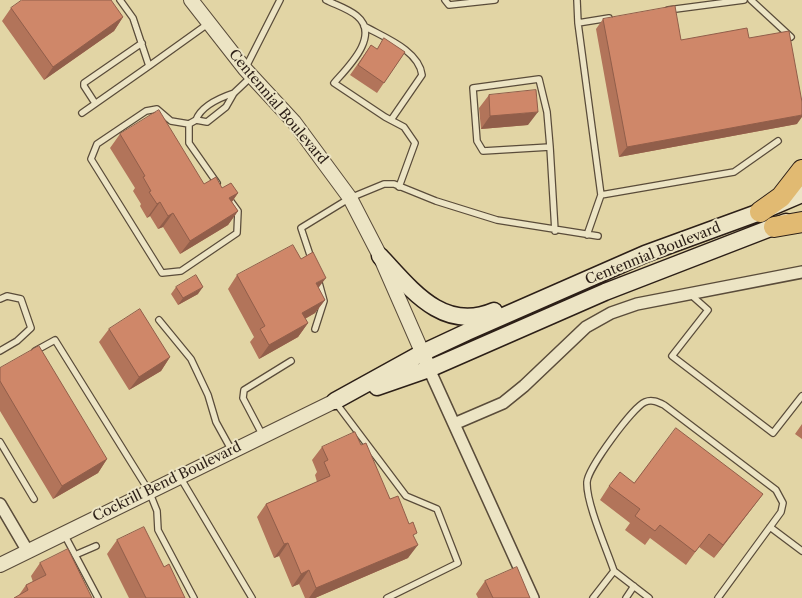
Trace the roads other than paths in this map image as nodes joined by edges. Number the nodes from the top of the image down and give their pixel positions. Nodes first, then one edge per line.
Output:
1 (120, 0) edge
2 (190, 0) edge
3 (280, 0) edge
4 (326, 0) edge
5 (445, 0) edge
6 (495, 0) edge
7 (577, 0) edge
8 (744, 0) edge
9 (751, 0) edge
10 (656, 12) edge
11 (617, 17) edge
12 (209, 23) junction
13 (578, 23) junction
14 (364, 26) junction
15 (791, 36) edge
16 (142, 43) junction
17 (149, 66) junction
18 (249, 72) junction
19 (234, 94) junction
20 (96, 103) junction
21 (82, 112) dead end
22 (196, 120) junction
23 (391, 120) junction
24 (190, 124) junction
25 (778, 141) dead end
26 (550, 147) junction
27 (802, 170) edge
28 (399, 187) junction
29 (222, 188) edge
30 (601, 194) junction
31 (802, 194) edge
32 (227, 196) edge
33 (350, 198) junction
34 (760, 212) junction
35 (802, 215) edge
36 (802, 222) edge
37 (774, 227) junction
38 (555, 231) junction
39 (587, 235) junction
40 (598, 236) dead end
41 (645, 254) junction
42 (380, 256) junction
43 (801, 274) edge
44 (690, 294) junction
45 (0, 299) edge
46 (159, 320) dead end
47 (314, 329) dead end
48 (0, 351) edge
49 (31, 353) edge
50 (422, 353) junction
51 (291, 361) dead end
52 (429, 369) junction
53 (802, 396) edge
54 (335, 401) junction
55 (454, 424) junction
56 (263, 436) junction
57 (0, 442) edge
58 (232, 451) junction
59 (180, 476) junction
60 (149, 491) junction
61 (34, 499) dead end
62 (0, 504) edge
63 (770, 527) junction
64 (63, 532) junction
65 (96, 546) dead end
66 (27, 550) junction
67 (802, 551) edge
68 (75, 555) junction
69 (0, 565) edge
70 (614, 571) junction
71 (634, 586) junction
72 (98, 598) edge
73 (194, 598) edge
74 (252, 598) edge
75 (387, 598) edge
76 (533, 598) edge
77 (594, 598) edge
78 (626, 598) edge
79 (649, 598) edge
80 (718, 598) edge

1 - 16 lane
2 - 12 street, Centennial Boulevard
3 - 18 lane
4 - 14 lane
5 - 6 lane
7 - 13 lane
8 - 10 lane
9 - 15 lane
11 - 13 lane
12 - 17 lane
12 - 18 street, Centennial Boulevard
13 - 30 lane
14 - 23 lane
14 - 23 lane
16 - 17 lane
16 - 20 lane
17 - 20 lane
18 - 19 lane
18 - 33 street, Centennial Boulevard
19 - 22 lane
19 - 22 lane
20 - 21 lane
22 - 24 lane
23 - 28 lane
24 - 29 lane
24 - 32 lane
25 - 30 lane
26 - 26 lane
26 - 38 lane
27 - 34 highway
28 - 33 lane
28 - 38 lane
30 - 39 lane
31 - 34 main road, Centennial Boulevard
33 - 42 street, Centennial Boulevard
33 - 47 lane
34 - 41 main road, Centennial Boulevard
35 - 37 main road, Centennial Boulevard
36 - 37 highway
37 - 52 main road, Centennial Boulevard
38 - 39 lane
39 - 40 lane
41 - 42 main road
41 - 50 main road, Centennial Boulevard
42 - 50 street, Centennial Boulevard
43 - 44 street
44 - 53 lane
44 - 55 street
45 - 48 lane
46 - 58 lane
49 - 60 lane
50 - 52 street, Centennial Boulevard
50 - 54 main road, Centennial Boulevard
51 - 56 lane
52 - 54 main road, Centennial Boulevard
52 - 55 street, Centennial Boulevard
54 - 56 street, Cockrill Bend Boulevard
54 - 75 lane
55 - 76 street, Centennial Boulevard
56 - 58 street, Cockrill Bend Boulevard
57 - 61 lane
58 - 59 street, Cockrill Bend Boulevard
59 - 60 street, Cockrill Bend Boulevard
59 - 74 lane
60 - 64 street, Cockrill Bend Boulevard
60 - 73 lane
62 - 66 street
63 - 67 lane
63 - 70 lane
63 - 80 lane
64 - 66 street, Cockrill Bend Boulevard
64 - 68 lane
65 - 68 lane
66 - 69 street, Cockrill Bend Boulevard
68 - 72 lane
70 - 71 lane
70 - 77 lane
71 - 78 lane
71 - 79 lane

